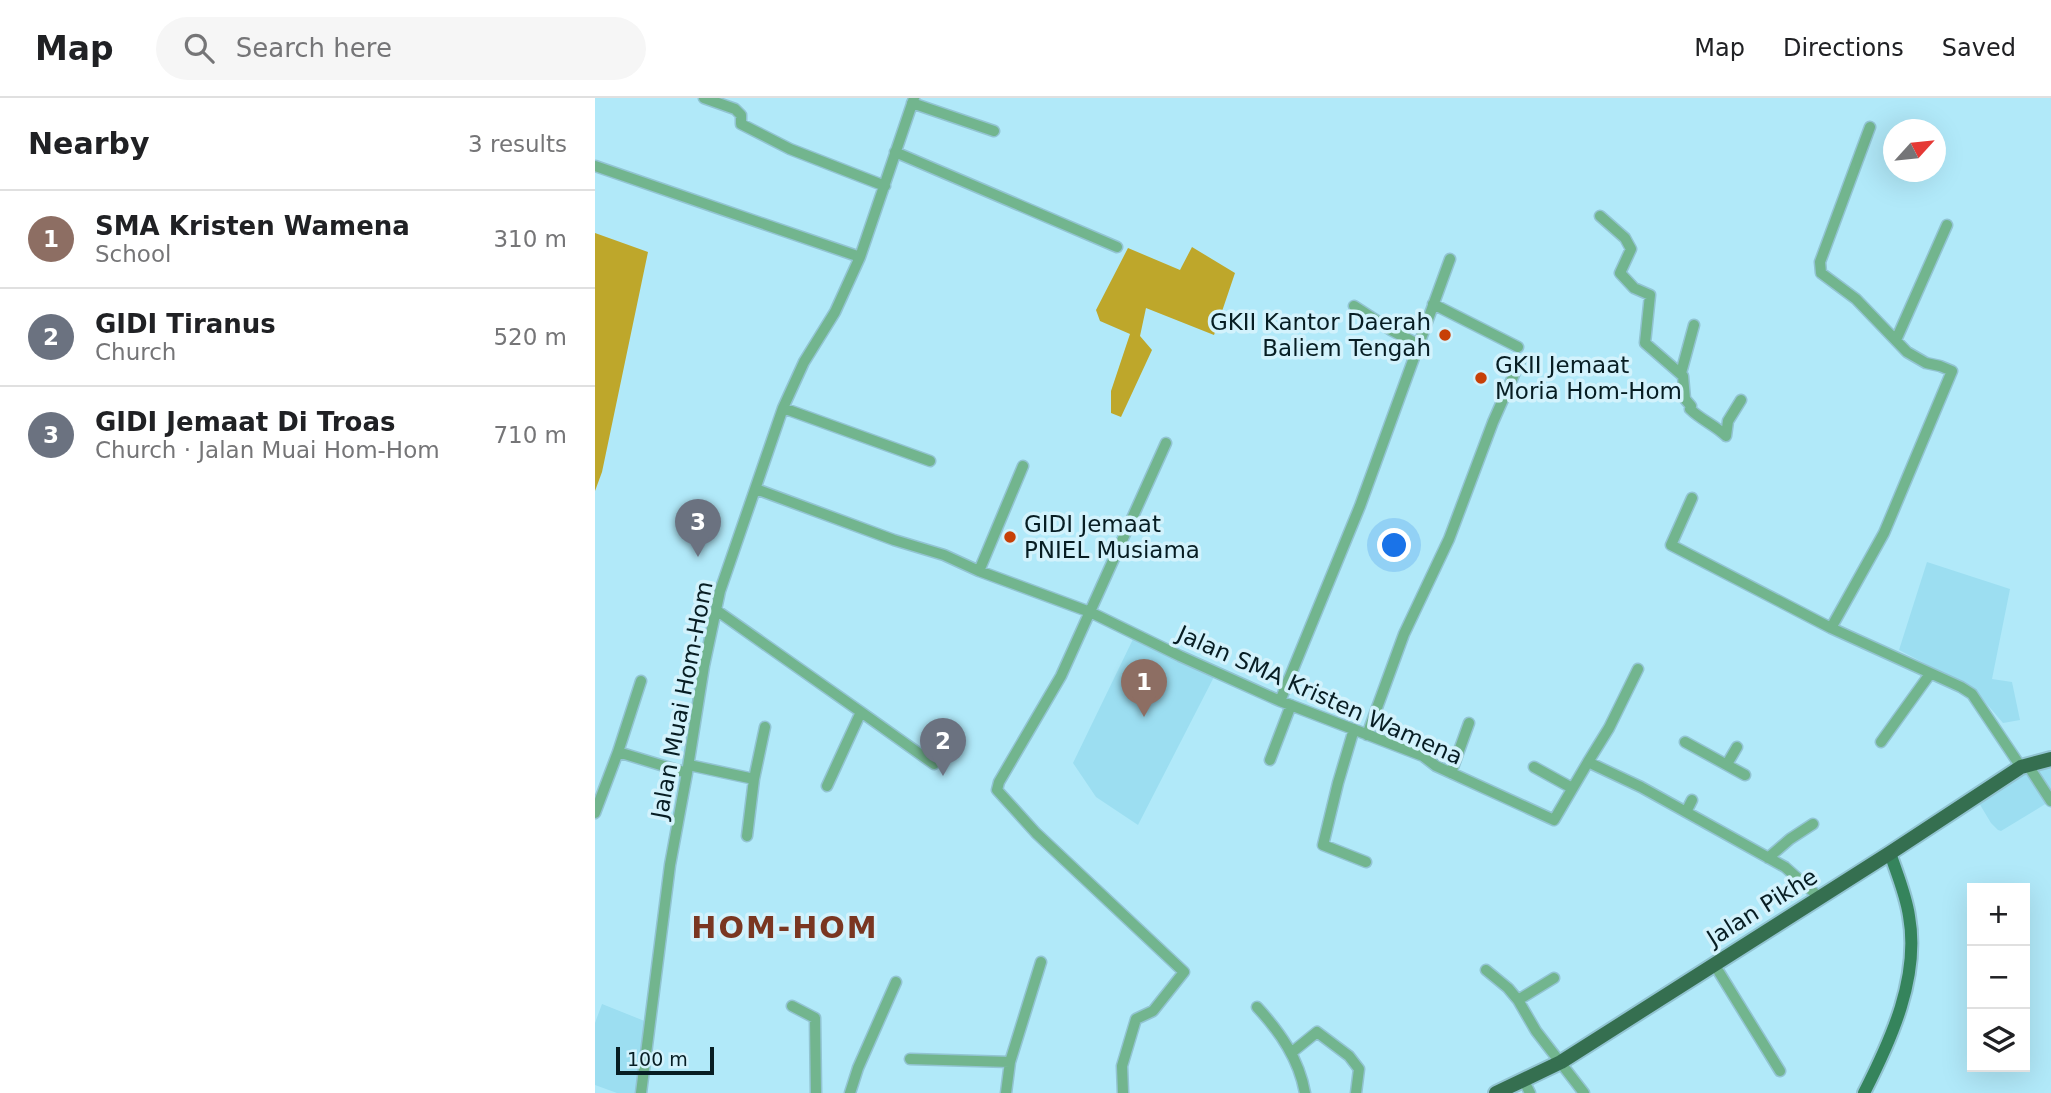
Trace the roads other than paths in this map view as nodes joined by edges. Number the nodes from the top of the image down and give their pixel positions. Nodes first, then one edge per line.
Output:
1 (704, 98) edge
2 (913, 101) edge
3 (1870, 127) dead end
4 (995, 131) dead end
5 (895, 152) junction
6 (595, 166) edge
7 (885, 186) junction
8 (1600, 216) dead end
9 (1947, 225) dead end
10 (1117, 247) dead end
11 (860, 257) junction
12 (1450, 258) dead end
13 (1433, 304) junction
14 (1355, 306) dead end
15 (1694, 325) dead end
16 (1896, 340) junction
17 (1419, 345) junction
18 (1518, 346) dead end
19 (1520, 361) dead end
20 (1681, 373) junction
21 (1741, 400) dead end
22 (783, 408) junction
23 (1166, 443) dead end
24 (930, 461) dead end
25 (1023, 466) dead end
26 (756, 489) junction
27 (1692, 498) dead end
28 (979, 571) junction
29 (716, 610) junction
30 (1090, 612) junction
31 (1831, 628) junction
32 (1638, 669) dead end
33 (1930, 674) junction
34 (641, 681) dead end
35 (1286, 703) junction
36 (861, 712) junction
37 (1469, 723) dead end
38 (765, 727) dead end
39 (1354, 729) junction
40 (1367, 735) junction
41 (1685, 742) dead end
42 (1881, 742) dead end
43 (1737, 747) dead end
44 (618, 752) junction
45 (2051, 759) edge
46 (1270, 760) dead end
47 (1588, 762) junction
48 (934, 764) dead end
49 (1727, 764) junction
50 (2024, 765) junction
51 (1534, 767) dead end
52 (688, 769) junction
53 (1451, 773) junction
54 (1745, 775) dead end
55 (754, 779) junction
56 (827, 786) dead end
57 (1572, 789) junction
58 (1692, 800) dead end
59 (2051, 801) edge
60 (1686, 812) junction
61 (595, 813) edge
62 (1813, 824) dead end
63 (747, 836) dead end
64 (1886, 856) junction
65 (1768, 858) junction
66 (1366, 862) dead end
67 (1819, 897) junction
68 (1041, 962) dead end
69 (1714, 964) junction
70 (1486, 970) dead end
71 (1554, 978) dead end
72 (896, 982) dead end
73 (1518, 1000) junction
74 (792, 1006) dead end
75 (1257, 1007) dead end
76 (1291, 1053) junction
77 (911, 1059) dead end
78 (1010, 1062) junction
79 (1561, 1062) junction
80 (1780, 1071) dead end
81 (1871, 1073) junction
82 (1527, 1087) edge
83 (641, 1093) edge
84 (816, 1093) edge
85 (850, 1093) edge
86 (1006, 1093) edge
87 (1123, 1093) edge
88 (1305, 1093) edge
89 (1356, 1093) edge
90 (1496, 1093) edge
91 (1584, 1093) edge
92 (1856, 1093) edge
93 (1864, 1093) edge

1 - 7 street
2 - 4 street
2 - 5 street, Jalan Muai Hom-Hom
3 - 16 street
5 - 7 street, Jalan Muai Hom-Hom
5 - 10 street
6 - 11 street
7 - 11 street, Jalan Muai Hom-Hom
8 - 20 street
9 - 16 street
11 - 22 street, Jalan Muai Hom-Hom
12 - 13 street
13 - 17 street
13 - 18 street
14 - 17 street
15 - 20 street
16 - 31 street
17 - 35 street
19 - 40 street
20 - 21 street
22 - 24 street
22 - 26 street, Jalan Muai Hom-Hom
23 - 30 street
25 - 28 street
26 - 28 street, Jalan SMA Kristen Wamena
26 - 29 street, Jalan Muai Hom-Hom
27 - 31 street
28 - 30 street, Jalan SMA Kristen Wamena
29 - 36 street
29 - 52 street, Jalan Muai Hom-Hom
30 - 35 street, Jalan SMA Kristen Wamena
30 - 87 street
31 - 33 street
32 - 47 street, Jalan SMA Kristen Wamena
33 - 42 street
33 - 50 street
34 - 44 street
35 - 39 street, Jalan SMA Kristen Wamena
35 - 46 street
36 - 48 street
36 - 56 street
37 - 53 street
38 - 55 street
39 - 40 street, Jalan SMA Kristen Wamena
39 - 66 street
40 - 53 street, Jalan SMA Kristen Wamena
41 - 49 street
43 - 49 street
44 - 52 street
44 - 61 street
45 - 50 highway, Jalan Pikhe
47 - 57 street, Jalan SMA Kristen Wamena
47 - 60 street
49 - 54 street
50 - 59 street
50 - 64 highway, Jalan Pikhe
51 - 57 street
52 - 55 street
52 - 83 street, Jalan Muai Hom-Hom
53 - 57 street, Jalan SMA Kristen Wamena
55 - 63 street
58 - 60 street
60 - 65 street
62 - 65 street
64 - 67 highway, Jalan Pikhe
64 - 81 main road
65 - 67 street
67 - 69 highway, Jalan Pikhe
68 - 78 street
69 - 79 highway, Jalan Pikhe
69 - 80 street
70 - 73 street
71 - 73 street
72 - 85 street
73 - 79 street
74 - 84 street
75 - 76 street
76 - 88 street
76 - 89 street
77 - 78 street
78 - 86 street
79 - 82 highway, Jalan Pikhe
79 - 91 street
81 - 92 main road
81 - 93 main road
82 - 90 highway, Jalan Pikhe

